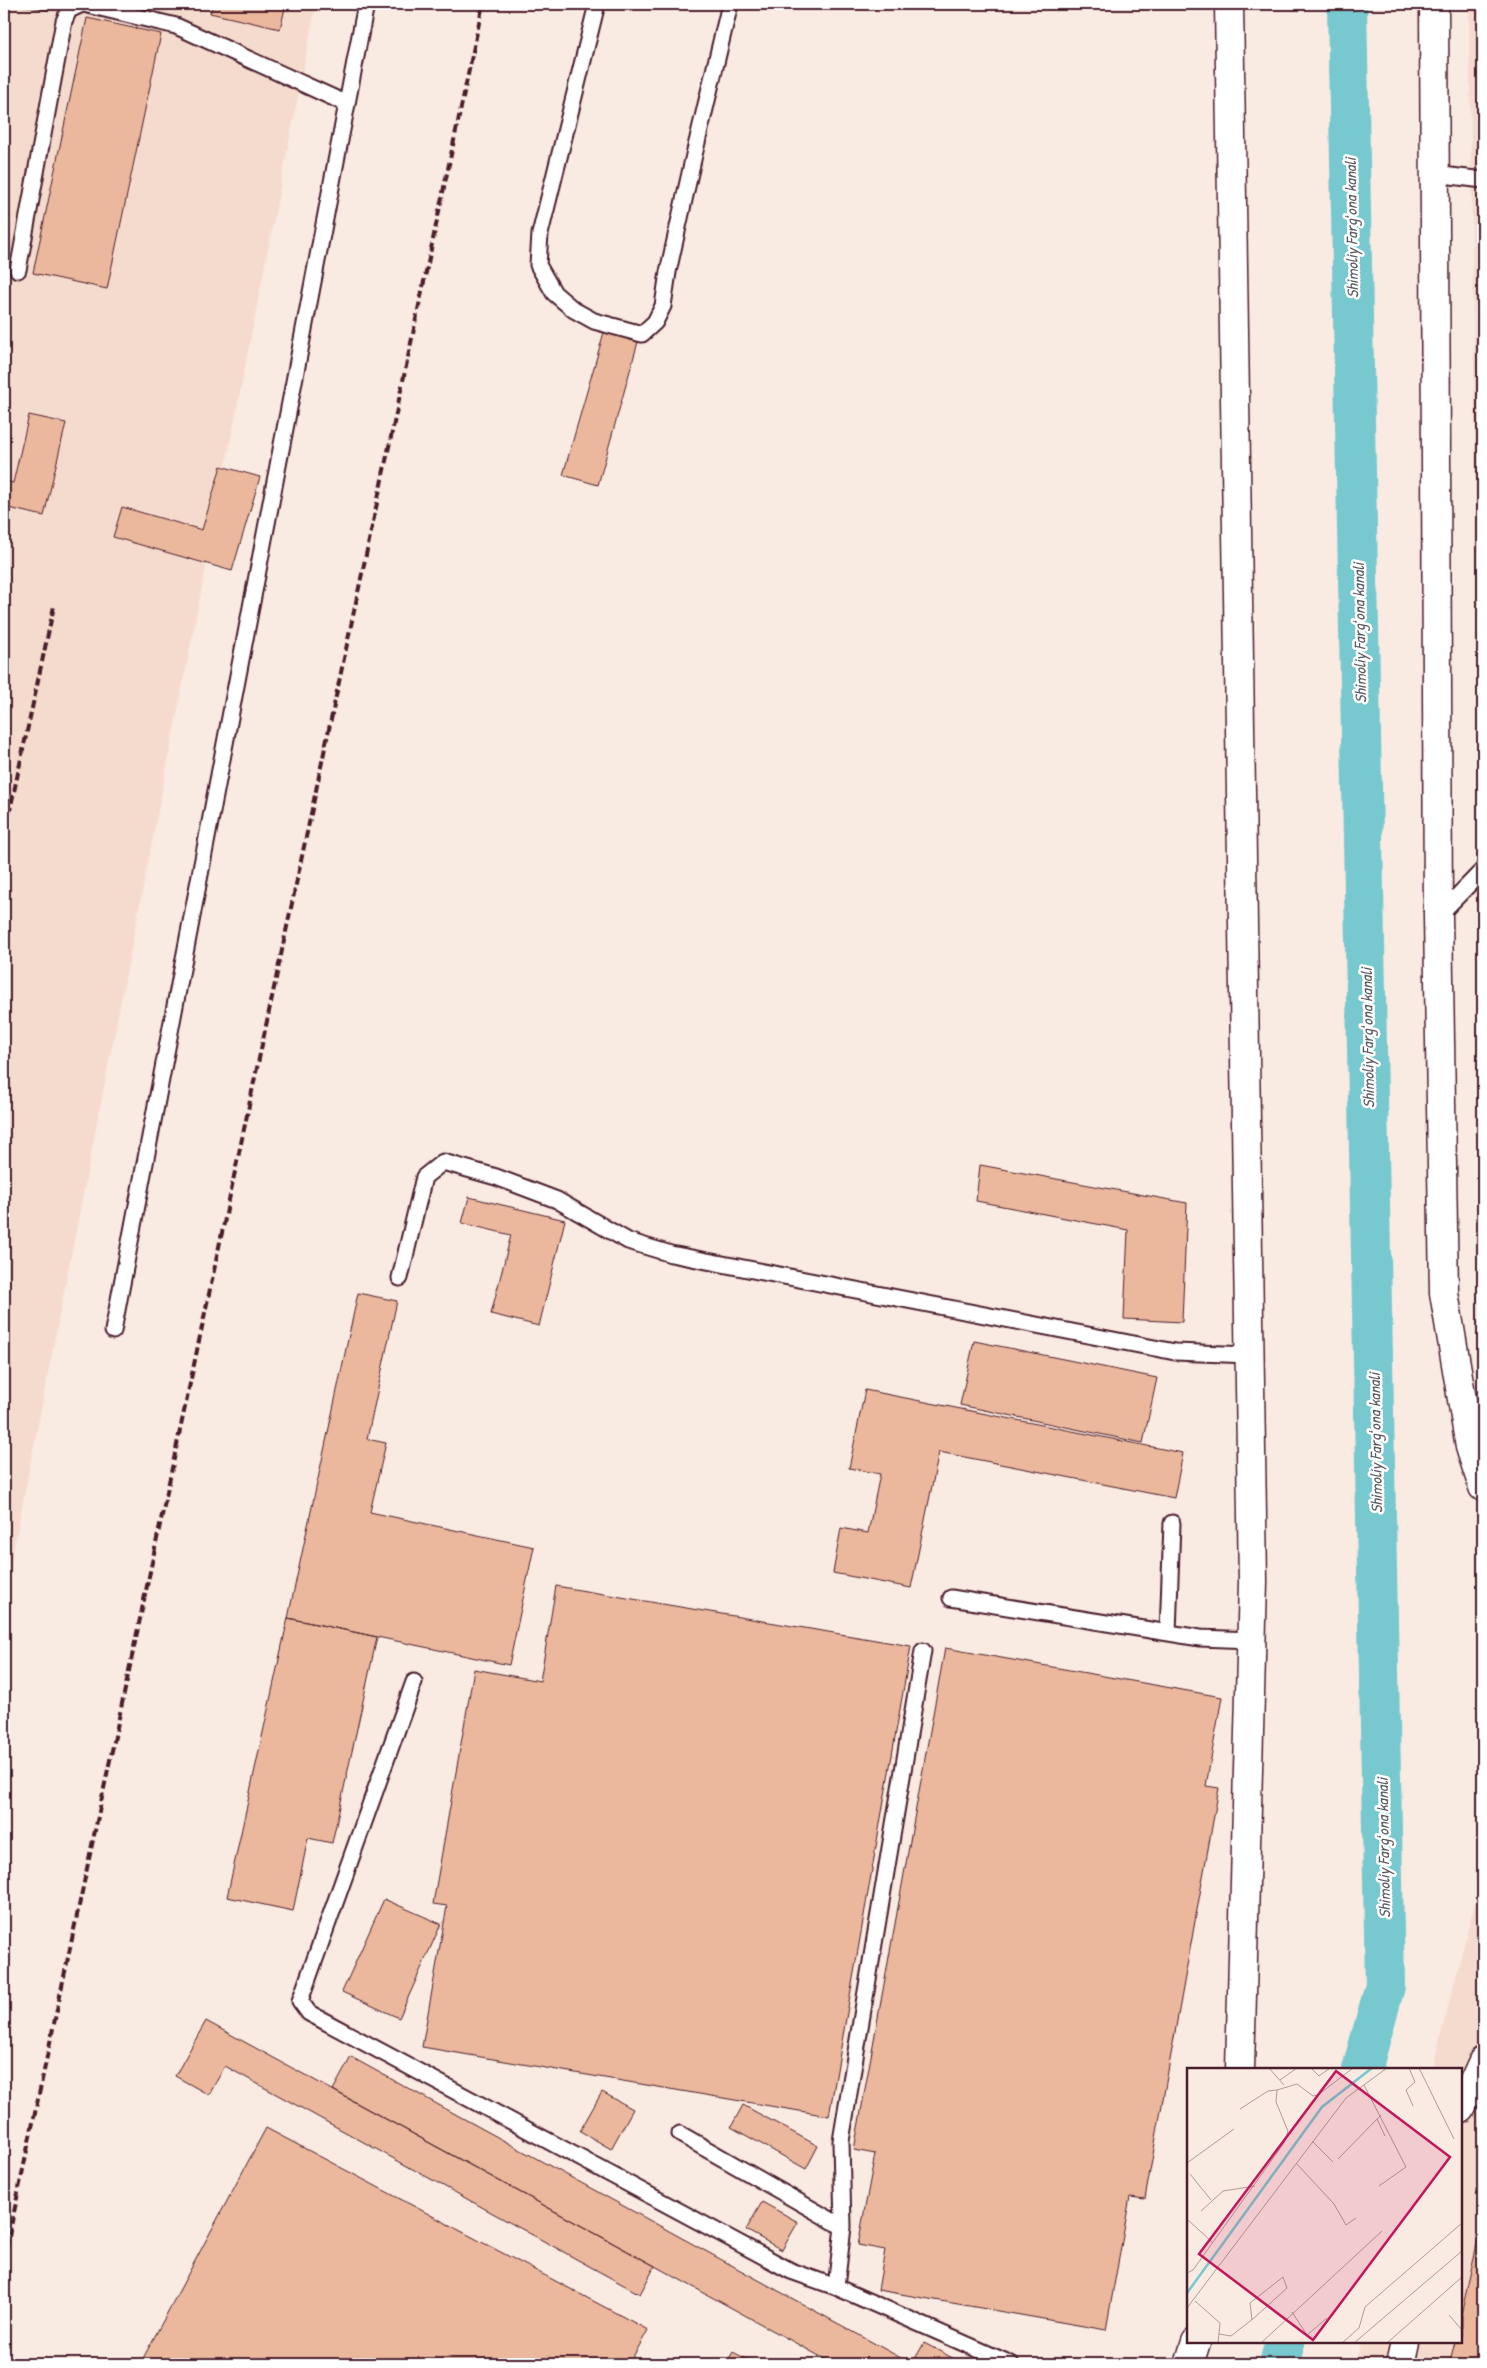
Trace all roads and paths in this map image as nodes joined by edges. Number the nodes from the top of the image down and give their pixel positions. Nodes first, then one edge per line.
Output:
1 (83, 4) edge
2 (366, 4) edge
3 (597, 4) edge
4 (730, 4) edge
5 (1229, 4) edge
6 (1434, 4) edge
7 (347, 104) junction
8 (1436, 174) junction
9 (1483, 180) edge
10 (18, 270) dead end
11 (1483, 870) edge
12 (1438, 916) junction
13 (400, 1278) dead end
14 (113, 1332) dead end
15 (1249, 1356) junction
16 (1483, 1487) edge
17 (1172, 1523) dead end
18 (951, 1598) dead end
19 (1168, 1633) junction
20 (1251, 1640) junction
21 (923, 1651) dead end
22 (414, 1682) dead end
23 (1483, 2061) edge
24 (1240, 2068) edge
25 (1462, 2107) edge
26 (680, 2134) dead end
27 (843, 2226) junction
28 (836, 2287) junction
29 (1196, 2343) edge
30 (1405, 2343) edge
31 (1011, 2364) edge
32 (1190, 2364) edge
33 (1400, 2364) edge

1 - 7 lane
1 - 10 lane
2 - 7 lane
3 - 4 lane
5 - 15 street
6 - 8 street
7 - 14 lane
8 - 9 lane
8 - 12 street
11 - 12 lane
12 - 16 street
13 - 15 lane
15 - 20 street
17 - 19 lane
18 - 19 lane
19 - 20 lane
20 - 24 street
21 - 27 lane
22 - 28 lane
23 - 25 street
26 - 27 lane
27 - 28 lane
28 - 31 lane
29 - 32 street
30 - 33 street

